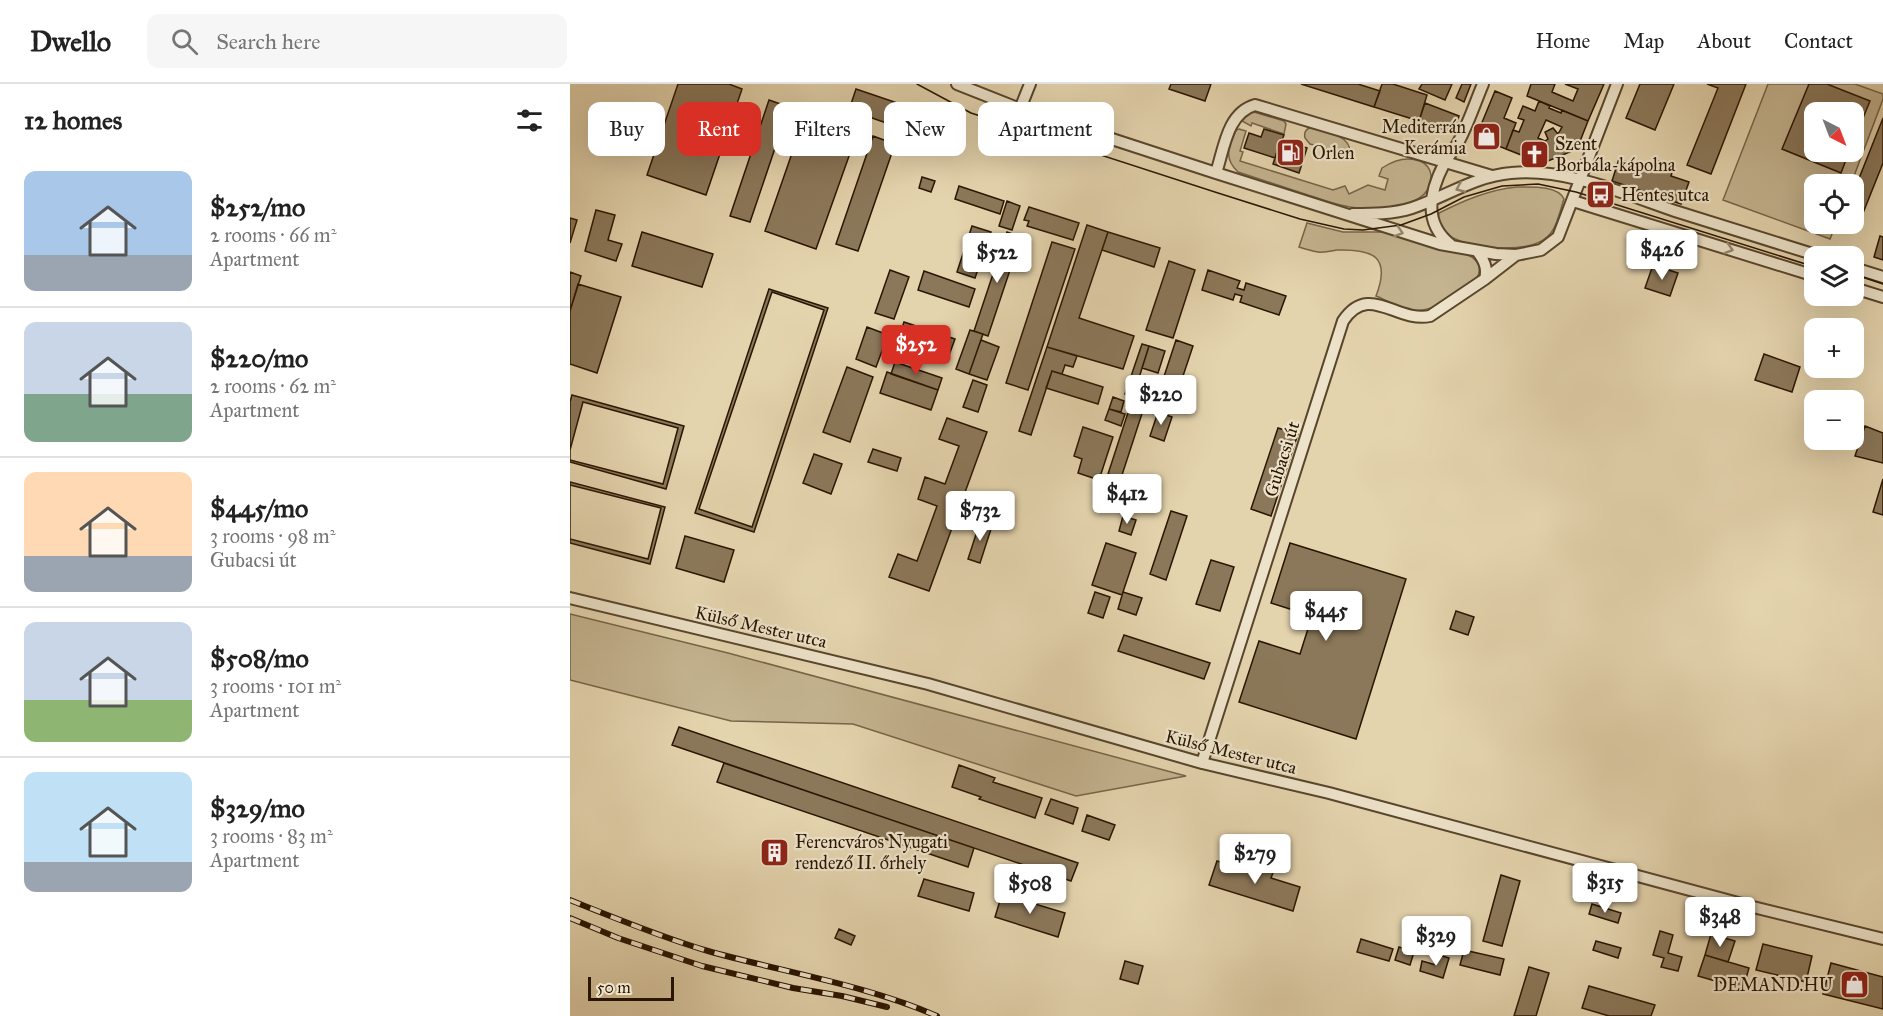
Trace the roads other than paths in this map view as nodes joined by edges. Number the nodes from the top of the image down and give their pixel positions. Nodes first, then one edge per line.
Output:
1 (957, 84) edge
2 (1030, 84) edge
3 (1483, 84) edge
4 (1617, 84) edge
5 (1002, 102) edge
6 (1023, 102) edge
7 (1114, 140) edge
8 (1445, 161) junction
9 (1216, 173) junction
10 (1492, 177) junction
11 (1580, 180) junction
12 (1432, 200) junction
13 (1573, 201) junction
14 (1343, 214) junction
15 (1454, 247) junction
16 (1477, 251) junction
17 (1804, 251) edge
18 (1516, 255) junction
19 (1864, 271) edge
20 (1804, 273) edge
21 (1883, 277) edge
22 (1485, 279) junction
23 (1864, 291) edge
24 (1883, 297) edge
25 (570, 598) edge
26 (1202, 763) junction
27 (1883, 939) edge

1 - 5 street, Gubacsi út
2 - 6 street
3 - 8 street
4 - 11 street
7 - 9 street, Gubacsi út
8 - 9 street, Gubacsi út
8 - 10 street, Gubacsi út
8 - 12 street
9 - 14 street, Gubacsi út
10 - 11 street, Gubacsi út
10 -> 12 street, Gubacsi út
11 - 13 street
11 - 17 street, Gubacsi út
12 - 14 street, Gubacsi út
12 - 15 street
13 - 18 street, Gubacsi út
13 -> 20 street
14 -> 15 street, Gubacsi út
15 - 16 street, Gubacsi út
16 - 18 street, Gubacsi út
16 - 22 street
18 - 22 street, Gubacsi út
19 - 21 street
22 - 26 street, Gubacsi út
23 - 24 street
25 - 26 street, Külső Mester utca
26 - 27 street, Külső Mester utca

